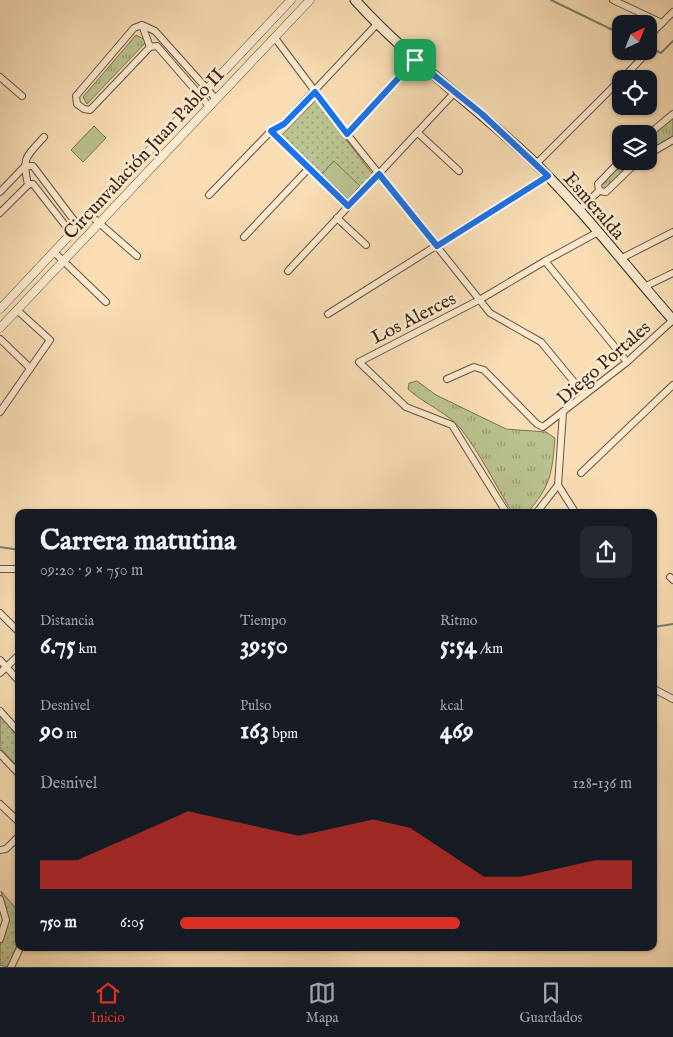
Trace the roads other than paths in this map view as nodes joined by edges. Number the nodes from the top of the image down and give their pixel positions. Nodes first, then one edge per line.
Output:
1 (291, 0) edge
2 (310, 0) edge
3 (355, 0) edge
4 (613, 0) edge
5 (624, 2) edge
6 (673, 12) edge
7 (662, 23) junction
8 (377, 24) junction
9 (142, 25) junction
10 (658, 27) edge
11 (275, 38) junction
12 (150, 47) junction
13 (415, 60) junction
14 (641, 60) dead end
15 (630, 70) edge
16 (0, 77) edge
17 (612, 88) edge
18 (207, 89) junction
19 (315, 92) junction
20 (455, 92) junction
21 (22, 96) dead end
22 (200, 97) junction
23 (216, 99) junction
24 (209, 106) junction
25 (673, 114) edge
26 (657, 127) edge
27 (271, 131) junction
28 (418, 133) junction
29 (347, 134) junction
30 (44, 137) dead end
31 (673, 140) edge
32 (657, 149) edge
33 (536, 164) junction
34 (24, 166) junction
35 (309, 168) junction
36 (612, 169) edge
37 (628, 170) edge
38 (459, 171) dead end
39 (379, 174) junction
40 (548, 176) junction
41 (28, 185) junction
42 (599, 191) junction
43 (0, 192) edge
44 (208, 196) dead end
45 (348, 206) junction
46 (579, 210) junction
47 (0, 213) edge
48 (90, 215) junction
49 (337, 218) junction
50 (100, 224) junction
51 (79, 227) junction
52 (598, 232) junction
53 (673, 232) edge
54 (72, 234) junction
55 (244, 236) dead end
56 (366, 245) dead end
57 (437, 246) junction
58 (54, 252) junction
59 (137, 256) dead end
60 (620, 259) junction
61 (545, 260) junction
62 (63, 262) junction
63 (288, 271) dead end
64 (673, 273) edge
65 (644, 288) junction
66 (481, 299) junction
67 (106, 302) dead end
68 (0, 309) edge
69 (17, 310) junction
70 (328, 314) dead end
71 (673, 320) edge
72 (0, 328) edge
73 (0, 339) edge
74 (627, 362) junction
75 (30, 368) junction
76 (447, 379) dead end
77 (673, 385) edge
78 (584, 394) junction
79 (0, 412) edge
80 (563, 412) junction
81 (581, 473) dead end
82 (558, 486) junction
83 (504, 509) edge
84 (539, 509) edge
85 (573, 509) edge
86 (0, 569) edge
87 (15, 569) edge
88 (0, 613) edge
89 (15, 628) edge
90 (15, 659) edge
91 (0, 660) edge
92 (7, 667) junction
93 (0, 673) edge
94 (15, 676) edge
95 (657, 691) edge
96 (673, 699) edge
97 (0, 711) edge
98 (15, 728) edge
99 (1, 758) edge
100 (15, 770) edge
101 (0, 804) edge
102 (15, 818) edge
103 (15, 839) edge
104 (0, 843) edge
105 (3, 849) edge
106 (0, 899) edge
107 (0, 939) edge
108 (19, 951) edge
109 (12, 967) edge

1 - 18 street, Circunvalación Juan Pablo II
2 - 11 street, Circunvalación Juan Pablo II
3 - 8 main road, Esmeralda
4 - 5 street
5 - 7 street
6 - 7 street
7 - 10 street
8 - 13 main road, Esmeralda
8 - 19 street
9 - 12 street
9 - 12 street
9 - 18 street
11 - 19 street
11 - 23 street, Circunvalación Juan Pablo II
12 - 22 street
13 - 20 main road, Esmeralda
13 - 29 street
14 - 15 street
16 - 21 street
17 - 33 street
18 - 22 street, Circunvalación Juan Pablo II
18 - 23 street
19 - 27 street
19 - 29 street
20 - 28 street
20 - 33 main road, Esmeralda
22 - 24 street
22 - 48 street, Circunvalación Juan Pablo II
23 - 24 street, Circunvalación Juan Pablo II
24 - 50 street, Circunvalación Juan Pablo II
25 - 26 street
27 - 35 street
27 - 44 street
28 - 38 street
28 - 39 street
29 - 39 street
30 - 34 street
31 - 32 street
33 - 40 main road, Esmeralda
34 - 41 street
34 - 43 street
34 - 51 street
35 - 45 street
35 - 55 street
36 - 42 street
37 - 42 street
39 - 45 street
39 - 57 street
40 - 46 main road, Esmeralda
40 - 57 street
41 - 47 street
41 - 54 street
42 - 46 street
45 - 49 street
46 - 52 main road, Esmeralda
48 - 50 street
48 - 51 street, Circunvalación Juan Pablo II
49 - 56 street
49 - 63 street
50 - 59 street
50 - 62 street, Circunvalación Juan Pablo II
51 - 54 street, Circunvalación Juan Pablo II
52 - 60 main road, Esmeralda
52 - 61 street, Los Alerces
53 - 60 street
54 - 58 street, Circunvalación Juan Pablo II
57 - 66 street
57 - 70 street
58 - 62 street
58 - 68 street, Circunvalación Juan Pablo II
60 - 65 main road, Esmeralda
61 - 66 street, Los Alerces
61 - 74 street
62 - 67 street
62 - 69 street, Circunvalación Juan Pablo II
64 - 65 street
65 - 71 main road, Esmeralda
66 - 78 street, Los Alerces
66 - 83 street, Los Alerces
69 - 72 street, Circunvalación Juan Pablo II
69 - 75 street
71 - 74 street, Diego Portales
73 - 75 street
74 - 78 street, Diego Portales
75 - 79 street
76 - 80 street
77 - 81 street
78 - 80 street, Diego Portales
80 - 82 street, Diego Portales
82 - 84 street
82 - 85 street
86 - 87 street
88 - 89 street
90 - 92 street
91 - 92 street
92 - 93 street
92 - 94 street
95 - 96 street
97 - 98 street
99 - 100 street
101 - 102 street
103 - 105 street
104 - 105 street
106 - 107 street
108 - 109 street

